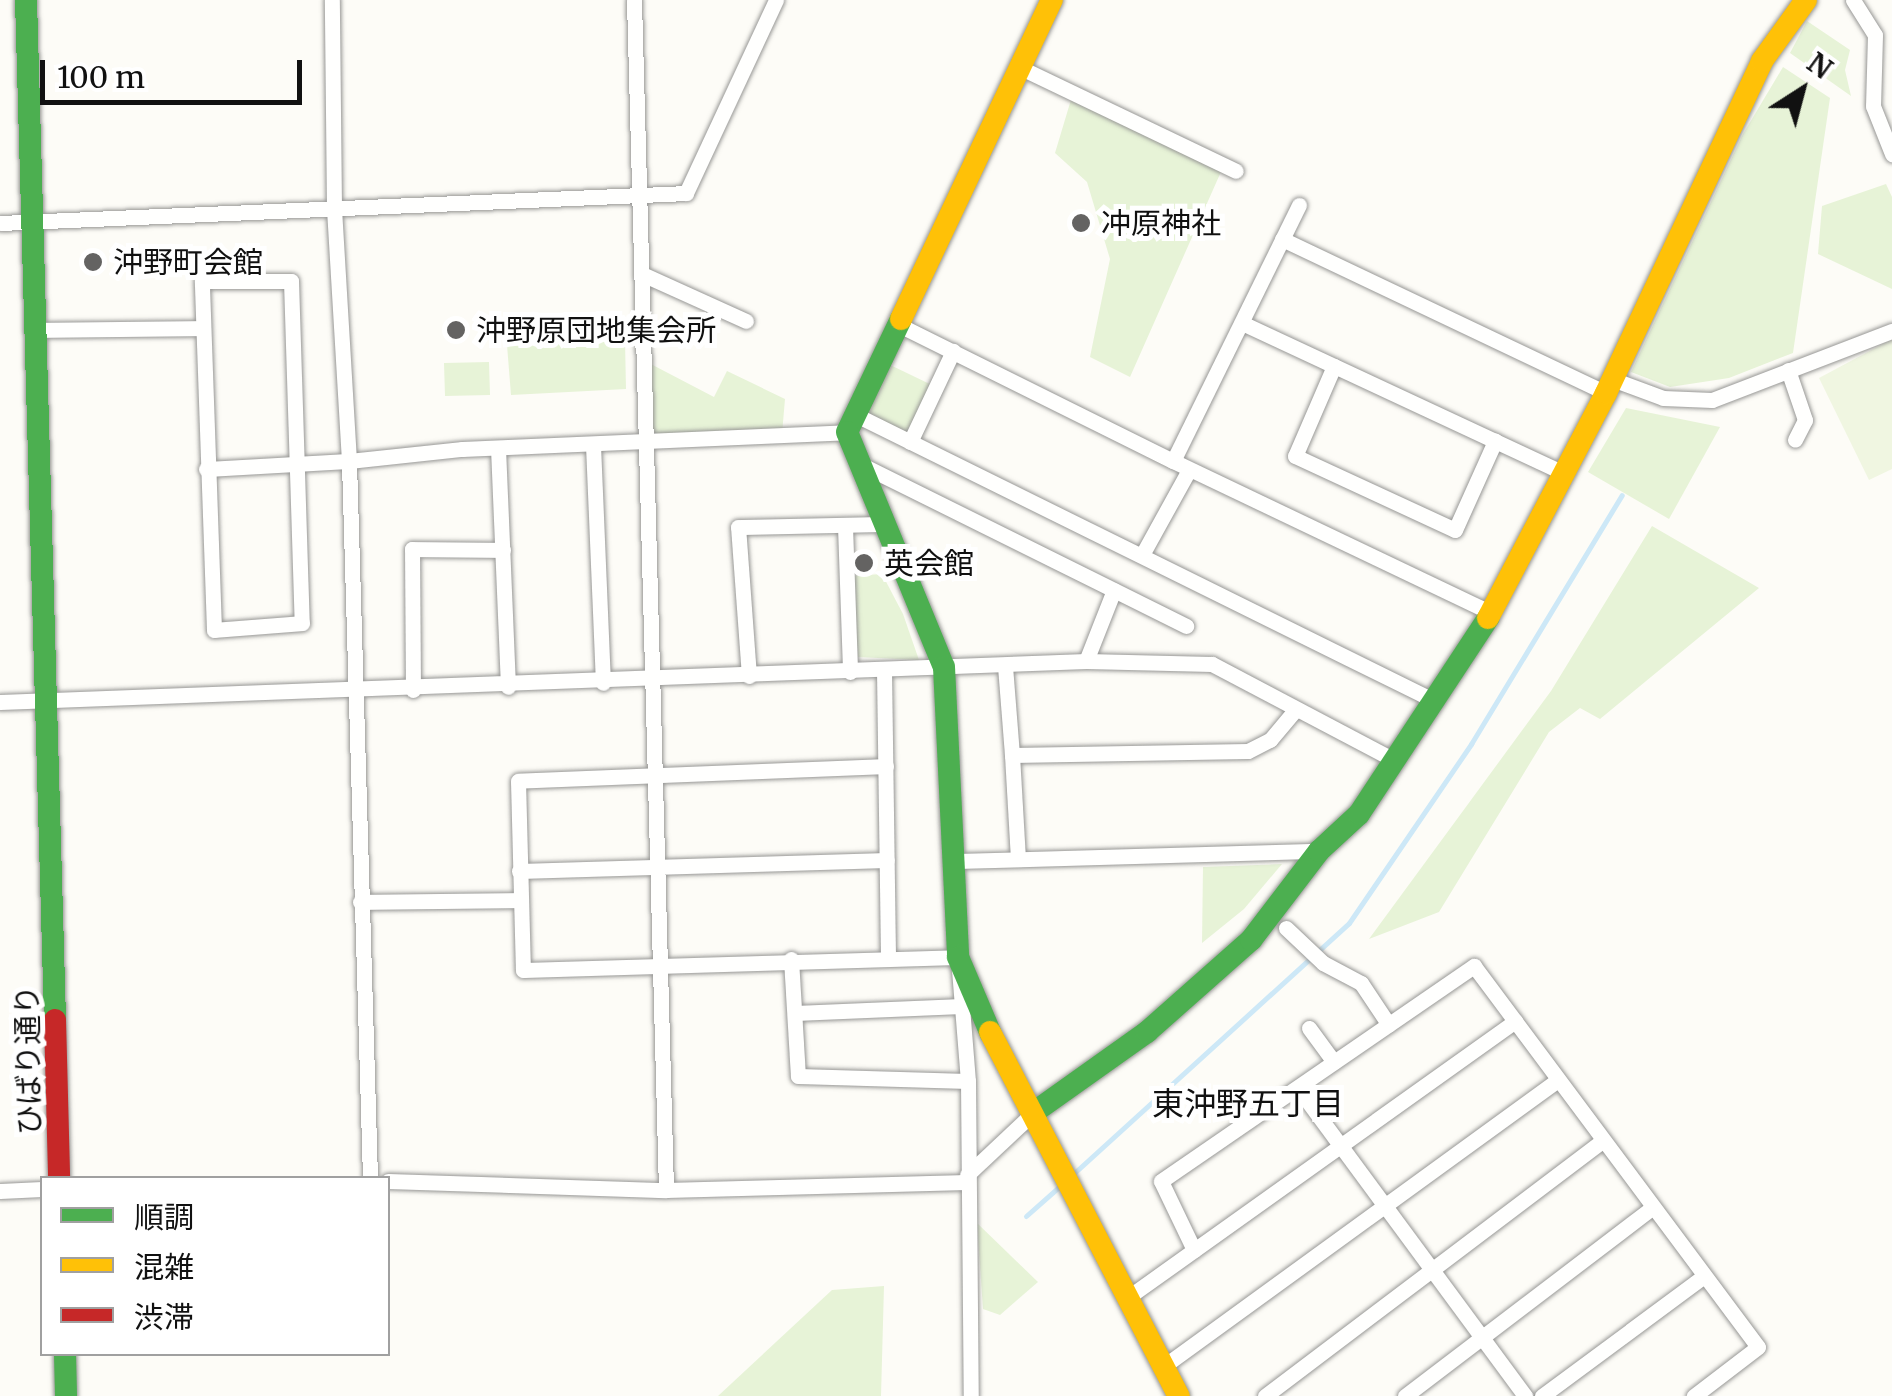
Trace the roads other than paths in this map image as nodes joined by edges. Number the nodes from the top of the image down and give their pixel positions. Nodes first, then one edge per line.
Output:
1 (26, 0) edge
2 (332, 0) edge
3 (634, 0) edge
4 (776, 0) edge
5 (1052, 0) edge
6 (1806, 0) edge
7 (1853, 0) edge
8 (1021, 68) junction
9 (1892, 154) edge
10 (1236, 171) dead end
11 (639, 194) junction
12 (1298, 205) dead end
13 (334, 207) junction
14 (33, 222) junction
15 (0, 223) edge
16 (1282, 240) junction
17 (642, 274) junction
18 (746, 321) dead end
19 (1242, 323) junction
20 (901, 326) junction
21 (203, 328) junction
22 (37, 330) junction
23 (1892, 331) edge
24 (953, 352) junction
25 (1334, 366) junction
26 (1788, 370) junction
27 (1609, 386) junction
28 (849, 422) junction
29 (647, 440) junction
30 (1795, 440) dead end
31 (1495, 441) junction
32 (910, 442) junction
33 (593, 445) junction
34 (498, 448) junction
35 (349, 461) junction
36 (1174, 461) junction
37 (298, 464) junction
38 (859, 464) junction
39 (206, 469) junction
40 (1189, 470) junction
41 (1564, 473) junction
42 (886, 524) junction
43 (844, 526) junction
44 (502, 550) junction
45 (1142, 555) junction
46 (1114, 590) junction
47 (1491, 612) junction
48 (1186, 626) dead end
49 (1086, 661) junction
50 (1005, 666) junction
51 (944, 667) junction
52 (884, 670) junction
53 (850, 672) junction
54 (749, 676) junction
55 (653, 680) junction
56 (604, 683) junction
57 (508, 687) junction
58 (413, 690) junction
59 (352, 692) junction
60 (48, 700) junction
61 (1436, 701) junction
62 (0, 702) edge
63 (1296, 709) junction
64 (1012, 755) junction
65 (1392, 759) junction
66 (886, 766) junction
67 (655, 775) junction
68 (1319, 851) junction
69 (1018, 859) junction
70 (888, 860) junction
71 (956, 860) junction
72 (657, 867) junction
73 (519, 871) junction
74 (520, 900) junction
75 (360, 902) junction
76 (1286, 928) dead end
77 (958, 957) junction
78 (888, 958) junction
79 (791, 959) junction
80 (661, 961) junction
81 (962, 1006) junction
82 (794, 1013) junction
83 (1514, 1022) junction
84 (1389, 1025) junction
85 (1309, 1028) dead end
86 (1334, 1062) junction
87 (968, 1080) junction
88 (1557, 1080) junction
89 (1298, 1088) junction
90 (1033, 1113) junction
91 (1601, 1142) junction
92 (1340, 1145) junction
93 (59, 1176) edge
94 (370, 1176) edge
95 (967, 1179) junction
96 (390, 1181) edge
97 (40, 1189) edge
98 (666, 1190) junction
99 (0, 1191) edge
100 (1385, 1206) junction
101 (1652, 1208) junction
102 (1194, 1250) junction
103 (1432, 1270) junction
104 (1704, 1276) junction
105 (1126, 1298) junction
106 (1482, 1338) junction
107 (65, 1356) edge
108 (1164, 1366) junction
109 (66, 1396) edge
110 (970, 1396) edge
111 (1179, 1396) edge
112 (1264, 1396) edge
113 (1405, 1396) edge
114 (1525, 1396) edge
115 (1542, 1396) edge
116 (1694, 1396) edge

1 - 14 street, ひばり通り
2 - 13 street
3 - 11 street
4 - 11 street
5 - 8 street
6 - 27 street
7 - 9 street
8 - 10 street
8 - 20 street
11 - 13 street
11 - 17 street
12 - 16 street
13 - 14 street
13 - 35 street
14 - 15 street
14 - 22 street, ひばり通り
16 - 19 street
16 - 27 street
17 - 18 street
17 - 29 street
19 - 25 street
19 - 36 street
20 - 24 street
20 - 28 street
21 - 22 street
21 - 37 street
21 - 39 street
22 - 60 street, ひばり通り
23 - 26 street
24 - 32 street
24 - 36 street
25 - 31 street
25 - 31 street
26 - 27 street
26 - 30 street
27 - 41 street
28 - 29 street
28 - 32 street
28 - 38 street
29 - 33 street
29 - 55 street
31 - 41 street
32 - 45 street
33 - 34 street
33 - 56 street
34 - 35 street
34 - 44 street
35 - 37 street
35 - 59 street
36 - 40 street
37 - 39 street
37 - 39 street
38 - 42 street
38 - 46 street
40 - 45 street
40 - 47 street
41 - 47 street
42 - 43 street
42 - 51 street
43 - 53 street
43 - 54 street
44 - 57 street
44 - 58 street
45 - 61 street
46 - 48 street
46 - 49 street
47 - 61 street
49 - 50 street
49 - 63 street
50 - 51 street
50 - 64 street
51 - 52 street
51 - 71 street
52 - 53 street
52 - 66 street
53 - 54 street
54 - 55 street
55 - 56 street
55 - 67 street
56 - 57 street
57 - 58 street
58 - 59 street
59 - 60 street
59 - 75 street
60 - 62 street
60 - 93 street, ひばり通り
61 - 65 street
63 - 64 street
63 - 65 street
64 - 69 street
65 - 68 street
66 - 67 street
66 - 70 street
67 - 72 street
67 - 73 street
68 - 69 street
68 - 90 street
69 - 71 street
70 - 72 street
70 - 78 street
71 - 77 street
72 - 73 street
72 - 80 street
73 - 74 street
74 - 75 street
74 - 80 street
75 - 94 street
76 - 84 street
77 - 78 street
77 - 81 street
77 - 90 street
78 - 79 street
79 - 80 street
79 - 82 street
80 - 98 street
81 - 82 street
81 - 87 street
82 - 87 street
83 - 84 street
83 - 88 street
83 - 92 street
84 - 86 street
85 - 86 street
86 - 89 street
87 - 95 street
88 - 91 street
88 - 100 street
89 - 92 street
89 - 102 street
90 - 95 street
90 - 105 street
91 - 101 street
91 - 103 street
92 - 100 street
92 - 102 street
95 - 98 street
95 - 110 street
96 - 98 street
97 - 99 street
100 - 103 street
100 - 108 street
101 - 104 street
101 - 106 street
102 - 105 street
103 - 106 street
103 - 112 street
104 - 115 street
104 - 116 street
105 - 108 street
106 - 113 street
106 - 114 street
107 - 109 street
108 - 111 street

